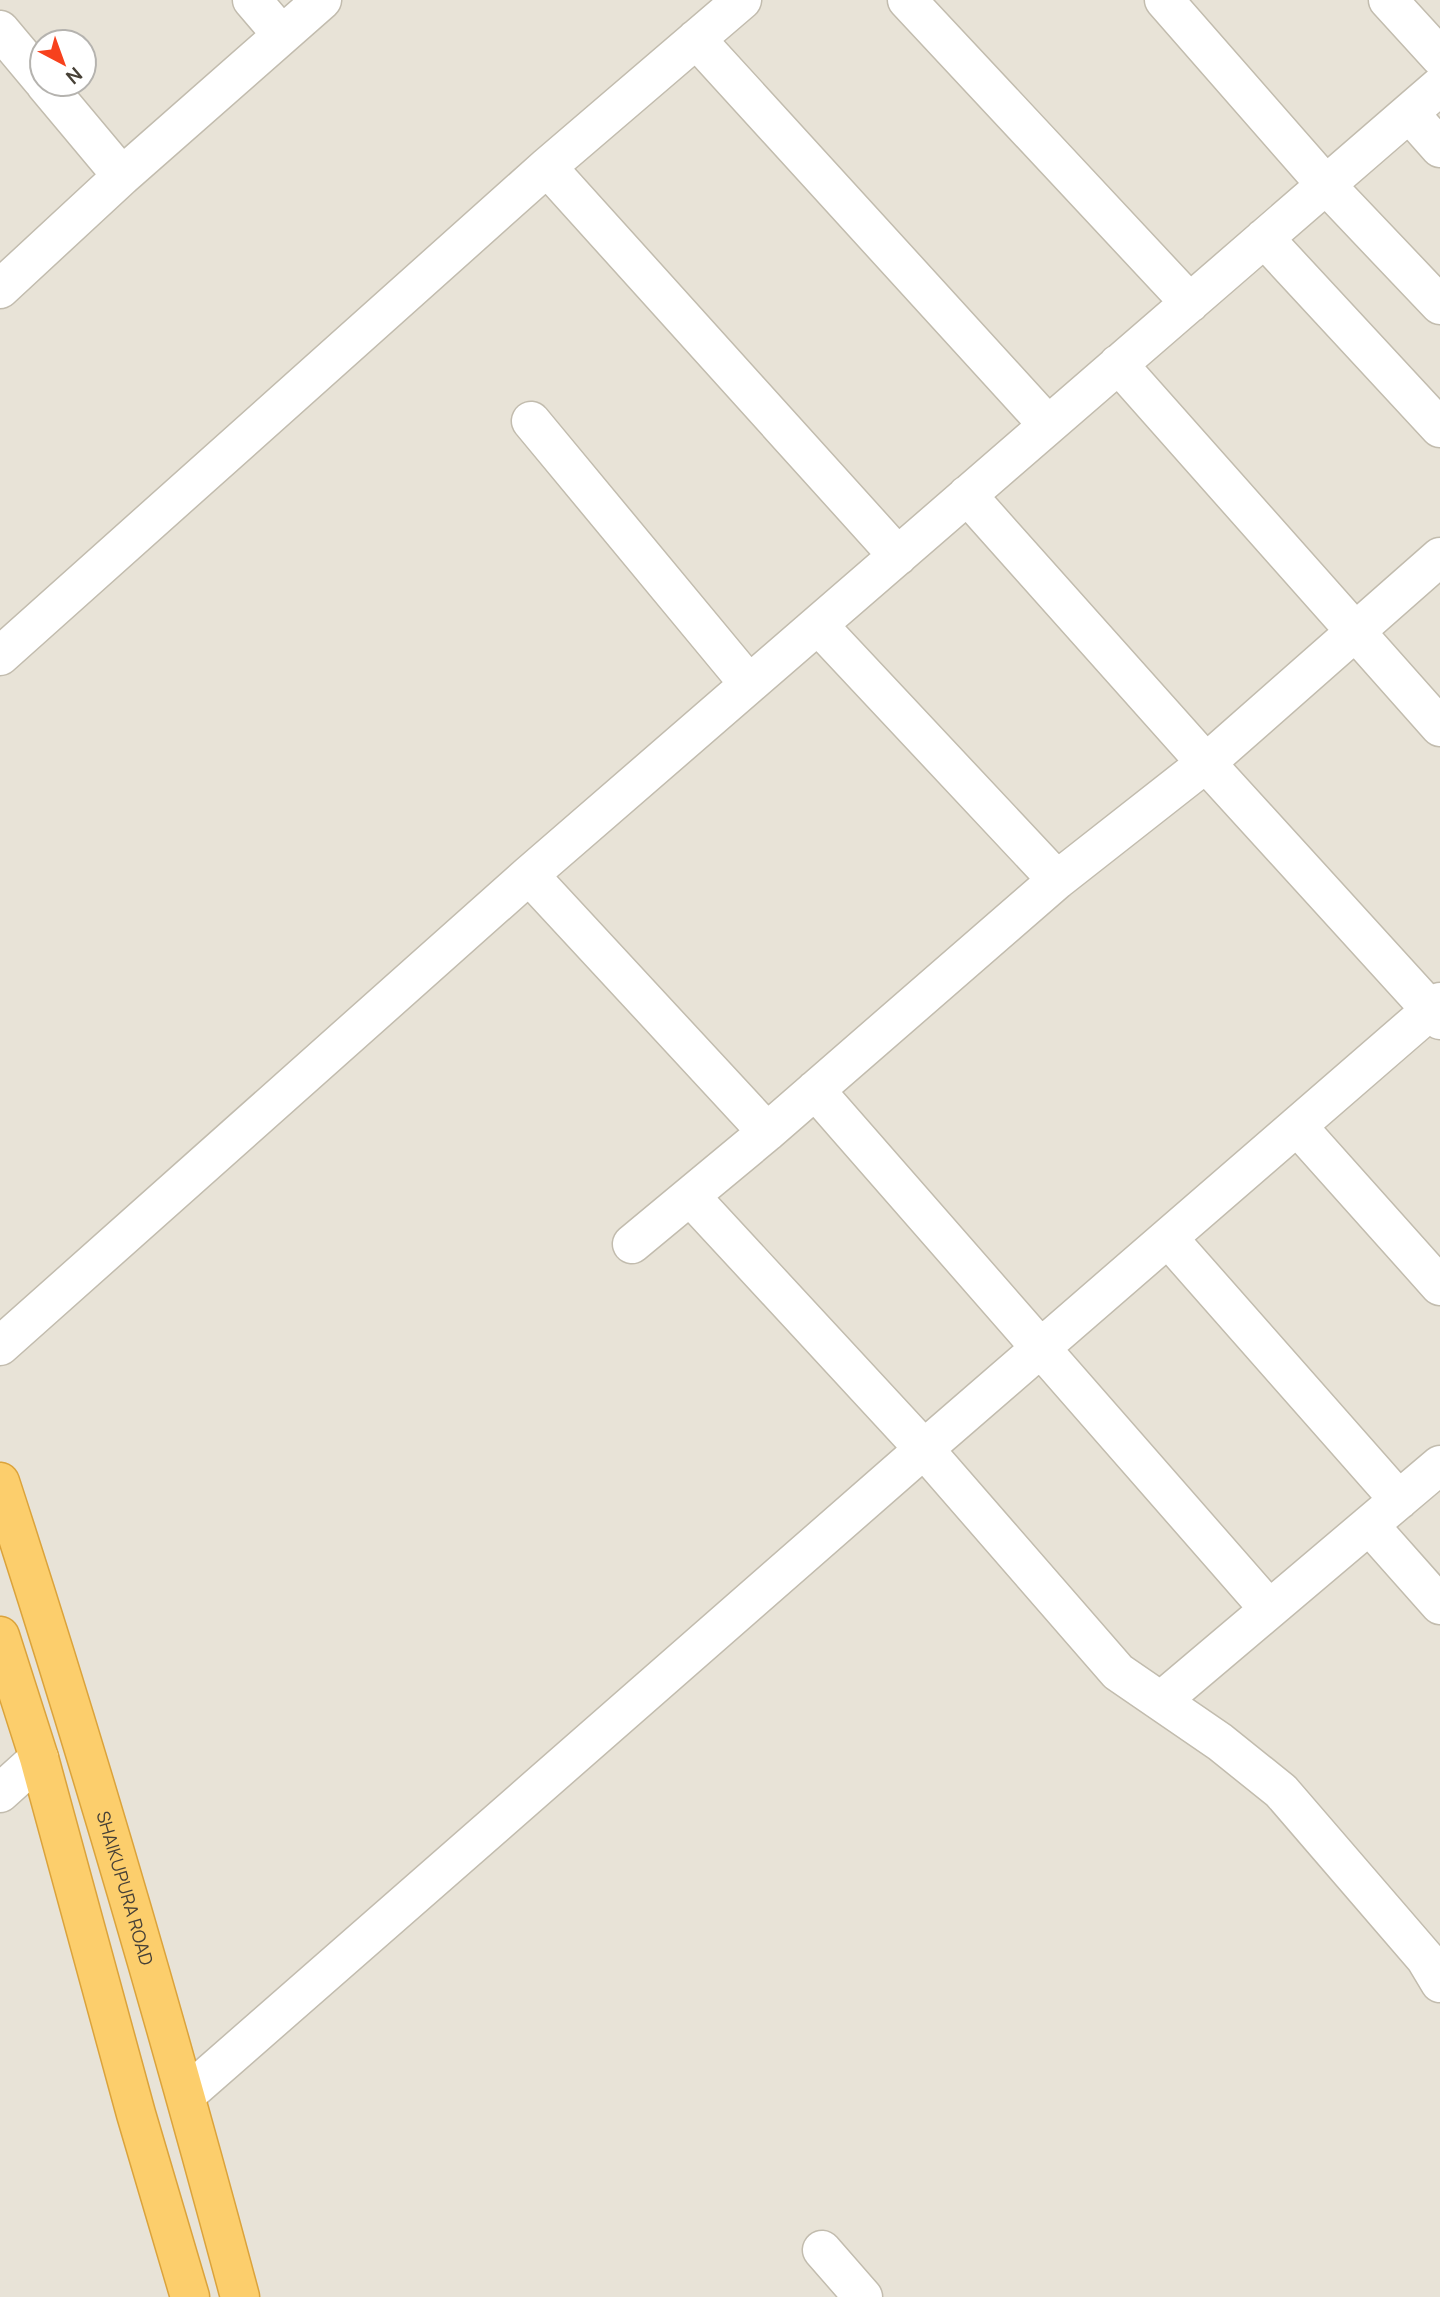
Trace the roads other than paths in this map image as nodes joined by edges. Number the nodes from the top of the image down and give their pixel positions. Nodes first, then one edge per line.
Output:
1 (252, 0) edge
2 (322, 0) edge
3 (742, 0) edge
4 (907, 0) edge
5 (1164, 0) edge
6 (1388, 0) edge
7 (0, 30) edge
8 (282, 35) junction
9 (696, 39) junction
10 (1440, 57) edge
11 (28, 63) edge
12 (1440, 86) edge
13 (57, 98) edge
14 (1409, 113) junction
15 (1440, 148) edge
16 (547, 167) junction
17 (122, 176) junction
18 (1326, 184) junction
19 (1264, 238) junction
20 (0, 289) edge
21 (1190, 303) junction
22 (1440, 306) edge
23 (1118, 364) junction
24 (531, 421) dead end
25 (1048, 425) junction
26 (1440, 428) edge
27 (967, 495) junction
28 (898, 556) junction
29 (1440, 557) edge
30 (818, 625) junction
31 (1356, 632) junction
32 (0, 656) edge
33 (749, 684) junction
34 (1440, 727) edge
35 (1206, 763) junction
36 (529, 875) junction
37 (1057, 880) junction
38 (1437, 1011) edge
39 (815, 1090) junction
40 (1297, 1126) junction
41 (767, 1132) junction
42 (690, 1196) junction
43 (1168, 1238) junction
44 (632, 1244) dead end
45 (1440, 1286) edge
46 (0, 1346) edge
47 (1041, 1347) junction
48 (924, 1449) junction
49 (1440, 1465) edge
50 (0, 1482) edge
51 (1399, 1500) junction
52 (1369, 1525) junction
53 (1440, 1605) edge
54 (1269, 1609) junction
55 (3, 1655) edge
56 (1161, 1701) junction
57 (39, 1758) junction
58 (0, 1793) edge
59 (1440, 1983) edge
60 (186, 2095) junction
61 (822, 2250) dead end
62 (190, 2297) edge
63 (240, 2297) edge
64 (863, 2297) edge

1 - 8 street
2 - 8 street
3 - 9 street
4 - 21 street
5 - 18 street
6 - 10 street
7 - 11 street
8 - 17 street
9 - 16 street
9 - 25 street
12 - 14 street
13 - 17 street
14 - 15 street
14 - 18 street
16 - 28 street
16 - 32 street
17 - 20 street
18 - 19 street
18 - 22 street
19 - 21 street
19 - 26 street
21 - 23 street
23 - 25 street
23 - 31 street
24 - 33 street
25 - 27 street
27 - 28 street
27 - 35 street
28 - 30 street
29 - 31 street
30 - 33 street
30 - 37 street
31 - 34 street
31 - 35 street
33 - 36 street
35 - 37 street
35 - 38 street
36 - 41 street
36 - 46 street
37 - 39 street
38 - 40 street
39 - 41 street
39 - 47 street
40 - 43 street
40 - 45 street
41 - 42 street
42 - 44 street
42 - 48 street
43 - 47 street
43 - 51 street
47 - 48 street
47 - 54 street
48 - 56 street
48 - 60 street
49 - 51 street
50 - 60 highway, SHAIKUPURA ROAD
51 - 52 street
52 - 53 street
52 - 54 street
54 - 56 street
55 - 57 highway
56 - 59 street
57 - 58 street
57 - 62 highway
60 - 63 highway, SHAIKUPURA ROAD
61 - 64 street

